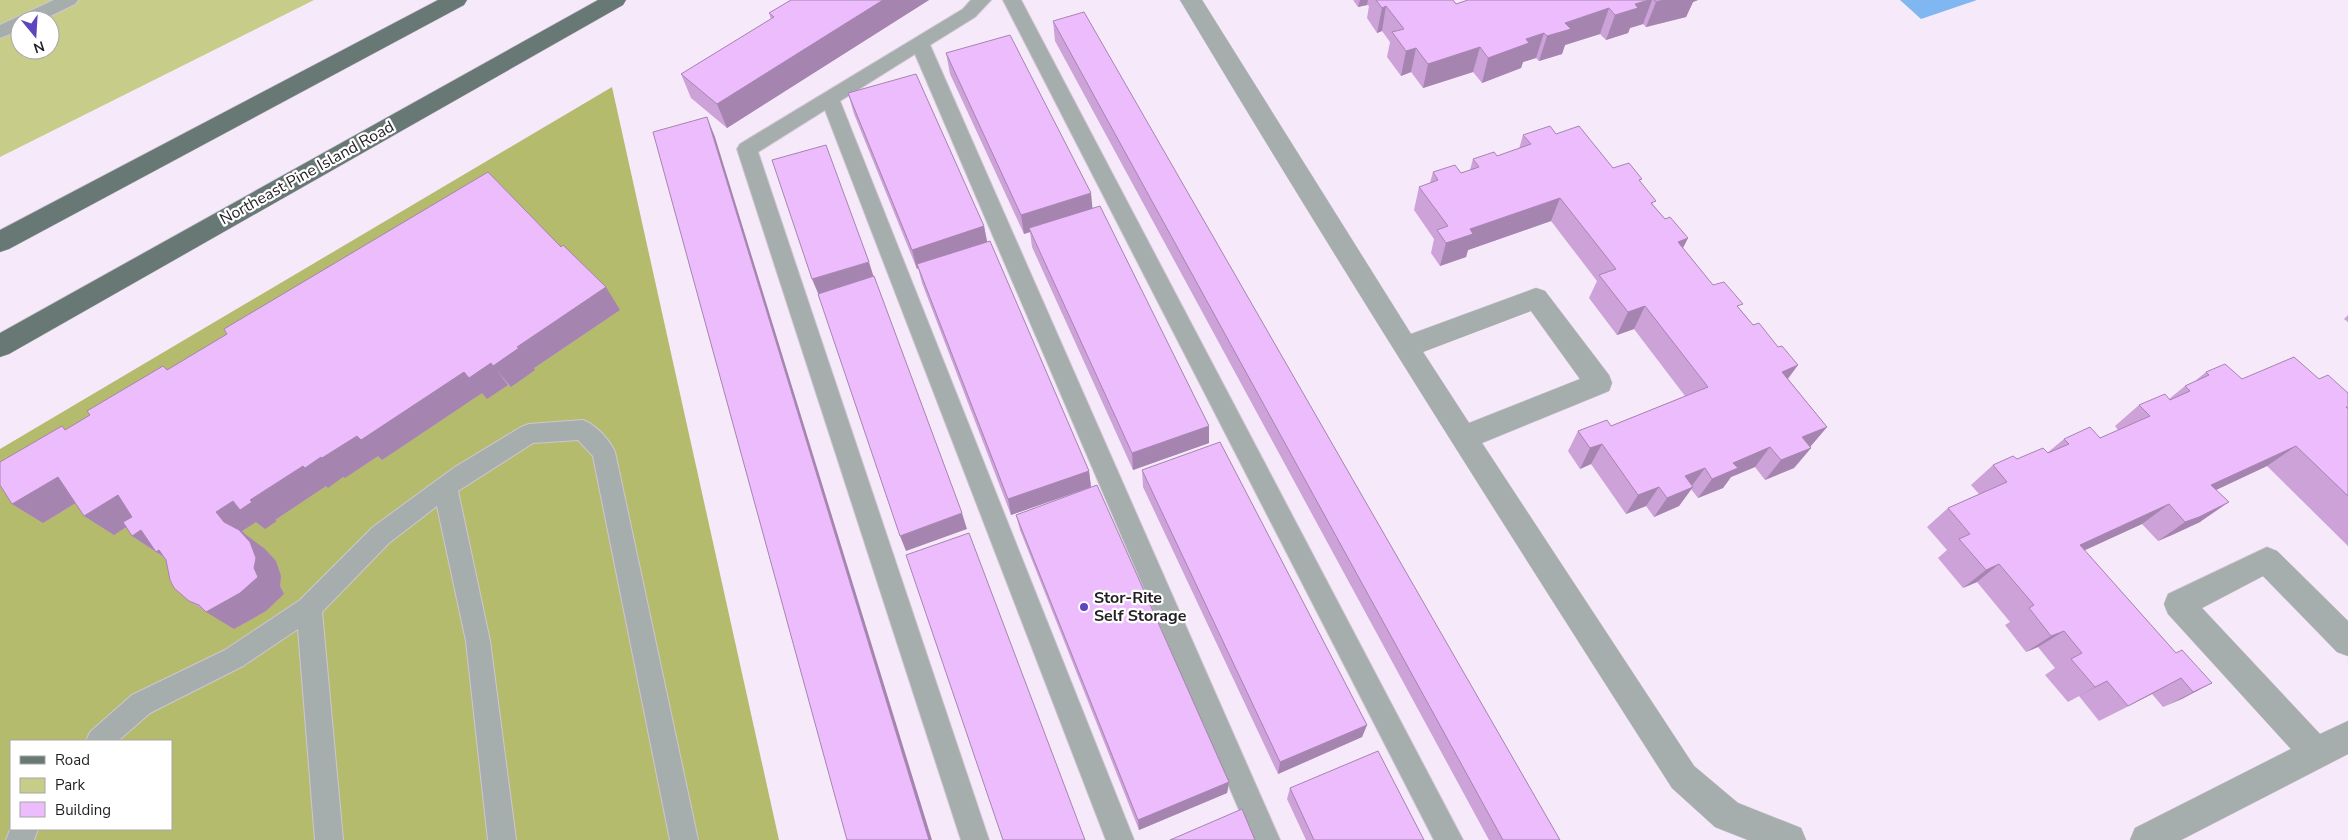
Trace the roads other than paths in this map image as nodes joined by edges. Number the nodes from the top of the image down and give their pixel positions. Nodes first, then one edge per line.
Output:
1 (69, 0) edge
2 (456, 0) edge
3 (615, 0) edge
4 (982, 0) edge
5 (1012, 0) edge
6 (1191, 0) edge
7 (48, 10) edge
8 (920, 44) junction
9 (830, 98) junction
10 (0, 242) edge
11 (0, 346) edge
12 (1406, 347) junction
13 (1463, 438) junction
14 (445, 487) junction
15 (309, 608) junction
16 (2348, 642) edge
17 (2348, 737) edge
18 (99, 740) edge
19 (2316, 753) junction
20 (329, 840) edge
21 (502, 840) edge
22 (684, 840) edge
23 (975, 840) edge
24 (1120, 840) edge
25 (1266, 840) edge
26 (1449, 840) edge
27 (1789, 840) edge
28 (2147, 840) edge

1 - 7 lane
2 - 10 main road
3 - 11 main road, Northeast Pine Island Road
4 - 8 lane
5 - 26 lane
6 - 12 street
8 - 9 lane
8 - 25 lane
9 - 23 lane
9 - 24 lane
12 - 13 street
12 - 13 street
13 - 27 street
14 - 15 lane
14 - 21 lane
14 - 22 lane
15 - 18 lane
15 - 20 lane
16 - 19 street
17 - 19 street
19 - 28 street

